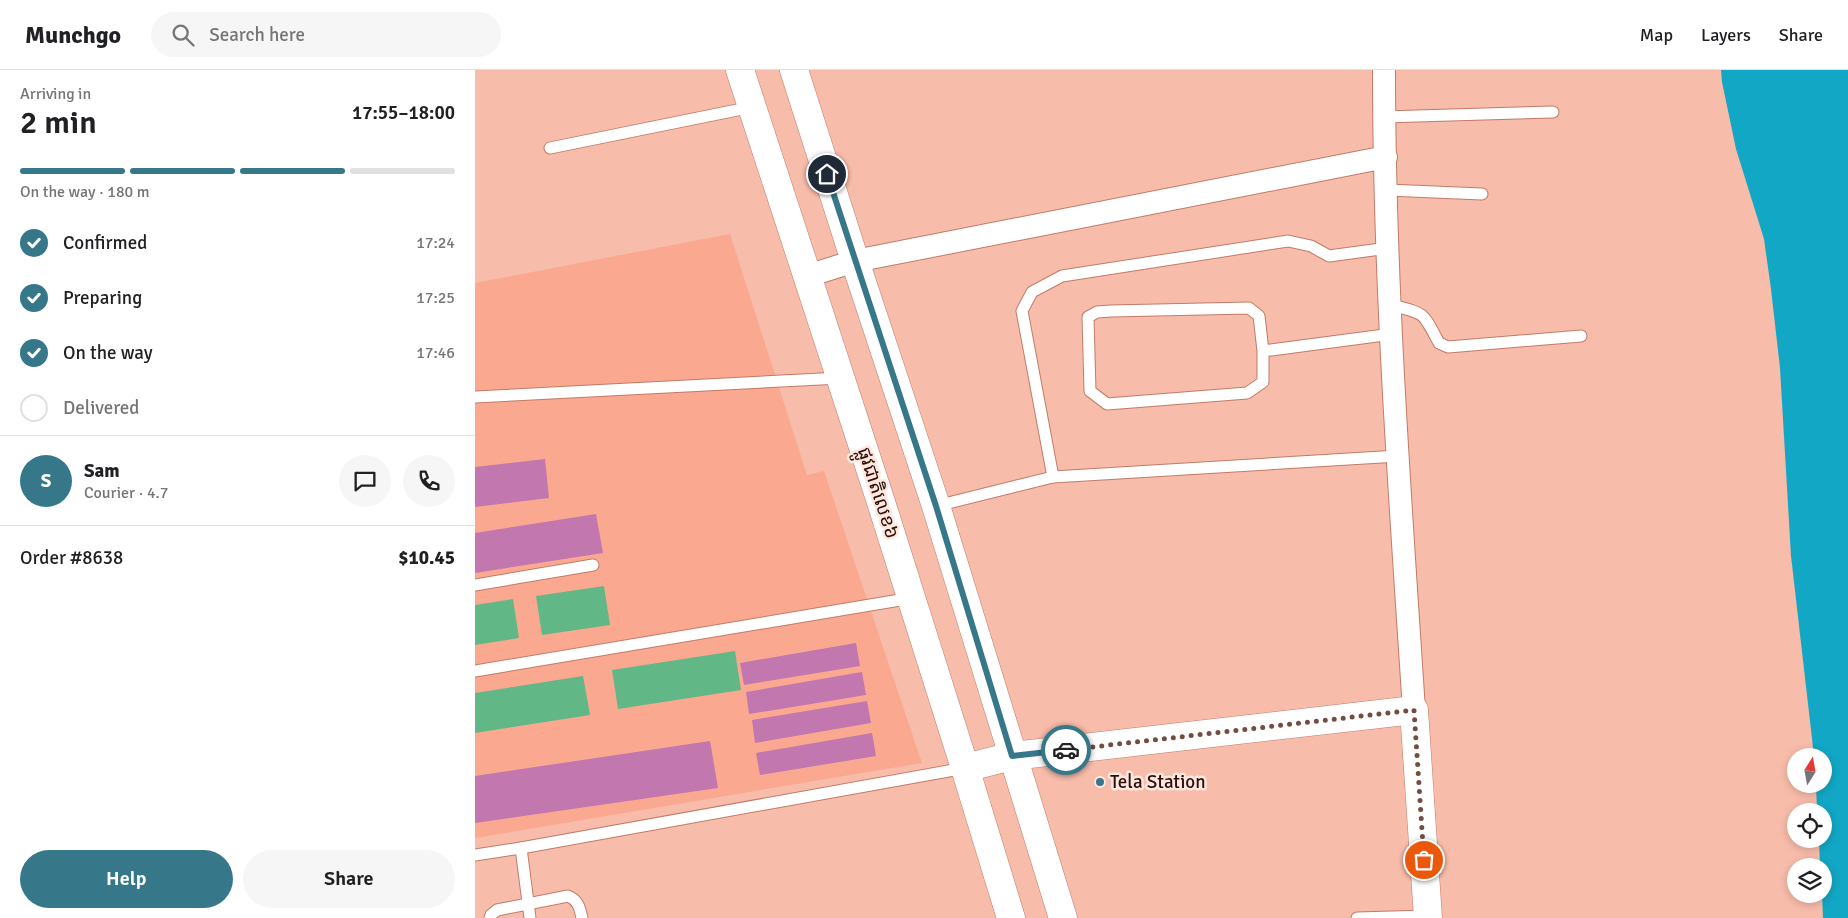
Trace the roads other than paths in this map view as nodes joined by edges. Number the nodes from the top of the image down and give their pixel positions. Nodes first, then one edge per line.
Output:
1 (740, 70) edge
2 (794, 70) edge
3 (1384, 70) edge
4 (753, 107) junction
5 (1553, 112) dead end
6 (1384, 116) junction
7 (550, 148) dead end
8 (1386, 157) junction
9 (1387, 190) junction
10 (1482, 194) dead end
11 (1389, 248) junction
12 (855, 261) junction
13 (807, 276) junction
14 (1391, 304) junction
15 (1393, 334) junction
16 (1581, 336) dead end
17 (1263, 350) junction
18 (840, 378) junction
19 (475, 397) edge
20 (1397, 456) junction
21 (1053, 477) junction
22 (936, 506) junction
23 (593, 565) dead end
24 (475, 585) edge
25 (911, 598) junction
26 (475, 670) edge
27 (1414, 710) junction
28 (1012, 756) junction
29 (965, 768) junction
30 (521, 848) junction
31 (475, 855) edge
32 (527, 903) junction
33 (1428, 917) edge
34 (490, 918) edge
35 (530, 918) edge
36 (582, 918) edge
37 (1011, 918) edge
38 (1063, 918) edge
39 (1357, 918) edge

1 - 4 main road, ផ្លូវជាតិលេខ៦
2 - 12 main road
3 - 6 street
4 - 7 lane
4 - 13 main road, ផ្លូវជាតិលេខ៦
5 - 6 lane
6 - 8 street
8 - 9 street
8 - 12 street
9 - 10 lane
9 - 11 street
11 - 14 street
11 - 21 lane
12 - 13 street
12 - 22 main road
13 - 18 main road, ផ្លូវជាតិលេខ៦
14 - 15 street
14 - 16 lane
15 - 17 lane
15 - 20 street
17 - 17 lane
18 - 19 lane
18 - 25 main road, ផ្លូវជាតិលេខ៦
20 - 21 lane
20 - 27 street
21 - 22 lane
22 - 28 main road
23 - 24 lane
25 - 26 lane
25 - 29 main road, ផ្លូវជាតិលេខ៦
27 - 28 main road
27 - 33 main road
28 - 29 main road
28 - 38 main road
29 - 30 lane
29 - 37 main road, ផ្លូវជាតិលេខ៦
30 - 31 lane
30 - 32 lane
32 - 34 lane
32 - 35 lane
32 - 36 lane
33 - 39 lane

